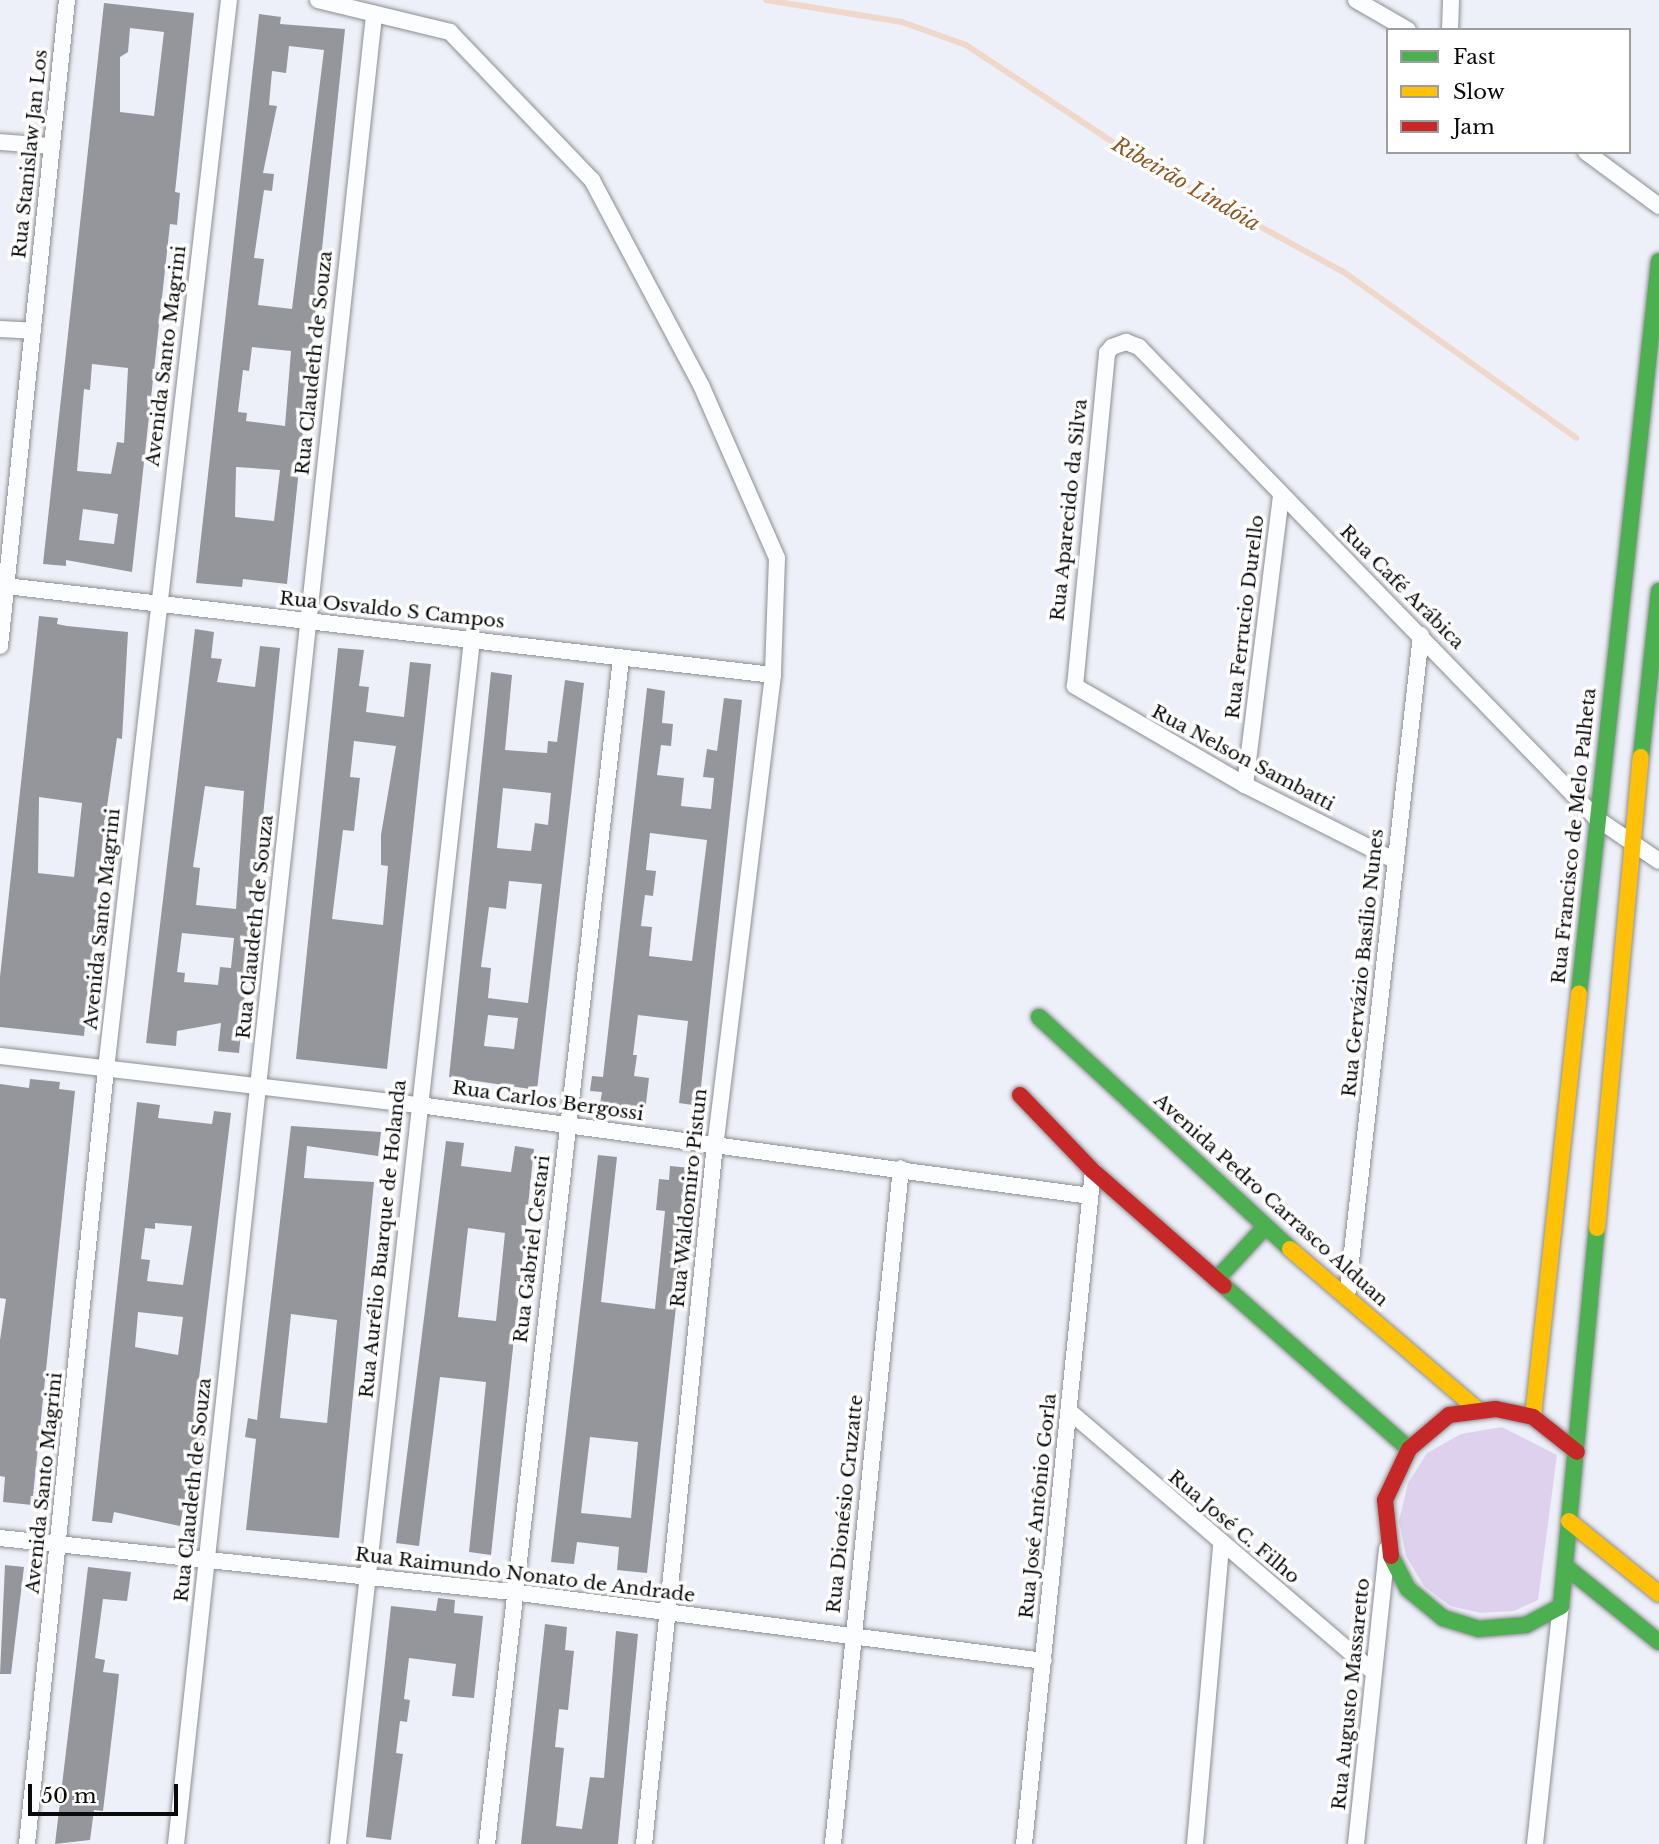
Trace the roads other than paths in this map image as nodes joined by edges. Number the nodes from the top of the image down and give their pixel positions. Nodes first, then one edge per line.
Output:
1 (67, 0) edge
2 (229, 0) edge
3 (318, 0) edge
4 (1356, 0) edge
5 (1451, 0) edge
6 (374, 14) junction
7 (1405, 28) edge
8 (1450, 28) edge
9 (0, 142) edge
10 (52, 146) junction
11 (1589, 154) edge
12 (1659, 206) edge
13 (1659, 261) edge
14 (0, 329) edge
15 (33, 331) junction
16 (1119, 343) joint
17 (1281, 497) junction
18 (6, 522) edge
19 (6, 586) junction
20 (1659, 591) edge
21 (159, 604) junction
22 (307, 622) junction
23 (1421, 635) junction
24 (472, 640) junction
25 (0, 646) edge
26 (621, 658) junction
27 (773, 675) junction
28 (1074, 686) joint
29 (1245, 785) junction
30 (1596, 818) junction
31 (1632, 845) junction
32 (1659, 861) edge
33 (1396, 862) junction
34 (1039, 1017) dead end
35 (0, 1056) edge
36 (106, 1069) junction
37 (259, 1087) junction
38 (1020, 1094) dead end
39 (419, 1105) junction
40 (569, 1125) junction
41 (715, 1144) junction
42 (901, 1168) junction
43 (1093, 1171) junction
44 (1090, 1196) junction
45 (1265, 1227) junction
46 (1216, 1280) junction
47 (1346, 1297) junction
48 (1069, 1411) junction
49 (1479, 1411) junction
50 (1533, 1416) junction
51 (1409, 1449) junction
52 (1577, 1452) junction
53 (1569, 1521) junction
54 (0, 1538) edge
55 (60, 1546) junction
56 (1221, 1546) junction
57 (1387, 1549) junction
58 (207, 1559) junction
59 (1565, 1566) junction
60 (367, 1576) junction
61 (512, 1592) junction
62 (1659, 1594) edge
63 (1561, 1606) junction
64 (664, 1612) junction
65 (852, 1636) junction
66 (1659, 1642) edge
67 (1044, 1661) junction
68 (1374, 1672) junction
69 (27, 1844) edge
70 (176, 1844) edge
71 (338, 1844) edge
72 (487, 1844) edge
73 (645, 1844) edge
74 (833, 1844) edge
75 (1024, 1844) edge
76 (1195, 1844) edge
77 (1356, 1844) edge
78 (1535, 1844) edge

1 - 10 street, Rua Stanislaw Jan Los
2 - 21 street, Avenida Santo Magrini
3 - 6 street
4 - 7 street
5 - 8 street
6 - 22 street, Rua Claudeth de Souza
6 - 27 street, Rua Waldomiro Pistun
9 - 10 street
10 - 15 street, Rua Stanislaw Jan Los
11 - 12 street
13 - 30 street, Rua Francisco de Melo Palheta
14 - 15 street
15 - 18 street, Rua Stanislaw Jan Los
16 - 17 street, Rua Café Arábica
16 - 28 street, Rua Aparecido da Silva
17 - 23 street, Rua Café Arábica
17 - 29 street, Rua Ferrucio Durello
18 - 19 street, Rua Stanislaw Jan Los
19 - 21 street, Rua Osvaldo S Campos
19 - 25 street, Rua Stanislaw Jan Los
20 - 31 street
21 - 22 street, Rua Osvaldo S Campos
21 - 36 street, Avenida Santo Magrini
22 - 24 street, Rua Osvaldo S Campos
22 - 37 street, Rua Claudeth de Souza
23 - 30 street, Rua Café Arábica
23 - 33 street, Rua Gervázio Basílio Nunes
24 - 26 street, Rua Osvaldo S Campos
24 - 39 street, Rua Aurélio Buarque de Holanda
26 - 27 street, Rua Osvaldo S Campos
26 - 40 street, Rua Gabriel Cestari
27 - 41 street, Rua Waldomiro Pistun
28 - 29 street, Rua Nelson Sambatti
29 - 33 street, Rua Nelson Sambatti
30 - 31 street, Rua Café Arábica
30 - 50 street, Rua Francisco de Melo Palheta
31 - 32 street, Rua Café Arábica
31 - 52 street
33 - 47 street, Rua Gervázio Basílio Nunes
34 - 45 street, Avenida Pedro Carrasco Alduan
35 - 36 street, Rua Carlos Bergossi
36 - 37 street, Rua Carlos Bergossi
36 - 55 street, Avenida Santo Magrini
37 - 39 street, Rua Carlos Bergossi
37 - 58 street, Rua Claudeth de Souza
38 - 43 street
39 - 40 street, Rua Carlos Bergossi
39 - 60 street, Rua Aurélio Buarque de Holanda
40 - 41 street, Rua Carlos Bergossi
40 - 61 street, Rua Gabriel Cestari
41 - 42 street, Rua Carlos Bergossi
41 - 64 street, Rua Waldomiro Pistun
42 - 44 street, Rua Carlos Bergossi
42 - 65 street, Rua Dionésio Cruzatte
43 - 44 street, Rua José Antônio Gorla
43 - 46 street
44 - 48 street, Rua José Antônio Gorla
45 - 46 street
45 - 47 street, Avenida Pedro Carrasco Alduan
46 - 51 street
47 - 49 street, Avenida Pedro Carrasco Alduan
48 - 56 street, Rua José C. Filho
48 - 67 street, Rua José Antônio Gorla
49 - 50 street
49 - 51 street
50 - 52 street
51 - 57 street
52 - 53 street
53 - 59 street
53 - 62 street
54 - 55 street, Rua Raimundo Nonato de Andrade
55 - 58 street, Rua Raimundo Nonato de Andrade
55 - 69 street, Avenida Santo Magrini
56 - 68 street, Rua José C. Filho
56 - 76 street
57 - 63 street
57 - 68 street, Rua Augusto Massaretto
58 - 60 street, Rua Raimundo Nonato de Andrade
58 - 70 street, Rua Claudeth de Souza
59 - 63 street
59 - 66 street
60 - 61 street, Rua Raimundo Nonato de Andrade
60 - 71 street, Rua Aurélio Buarque de Holanda
61 - 64 street, Rua Raimundo Nonato de Andrade
61 - 72 street, Rua Gabriel Cestari
63 - 78 street
64 - 65 street, Rua Raimundo Nonato de Andrade
64 - 73 street, Rua Waldomiro Pistun
65 - 67 street, Rua Raimundo Nonato de Andrade
65 - 74 street, Rua Dionésio Cruzatte
67 - 75 street, Rua José Antônio Gorla
68 - 77 street, Rua Augusto Massaretto

